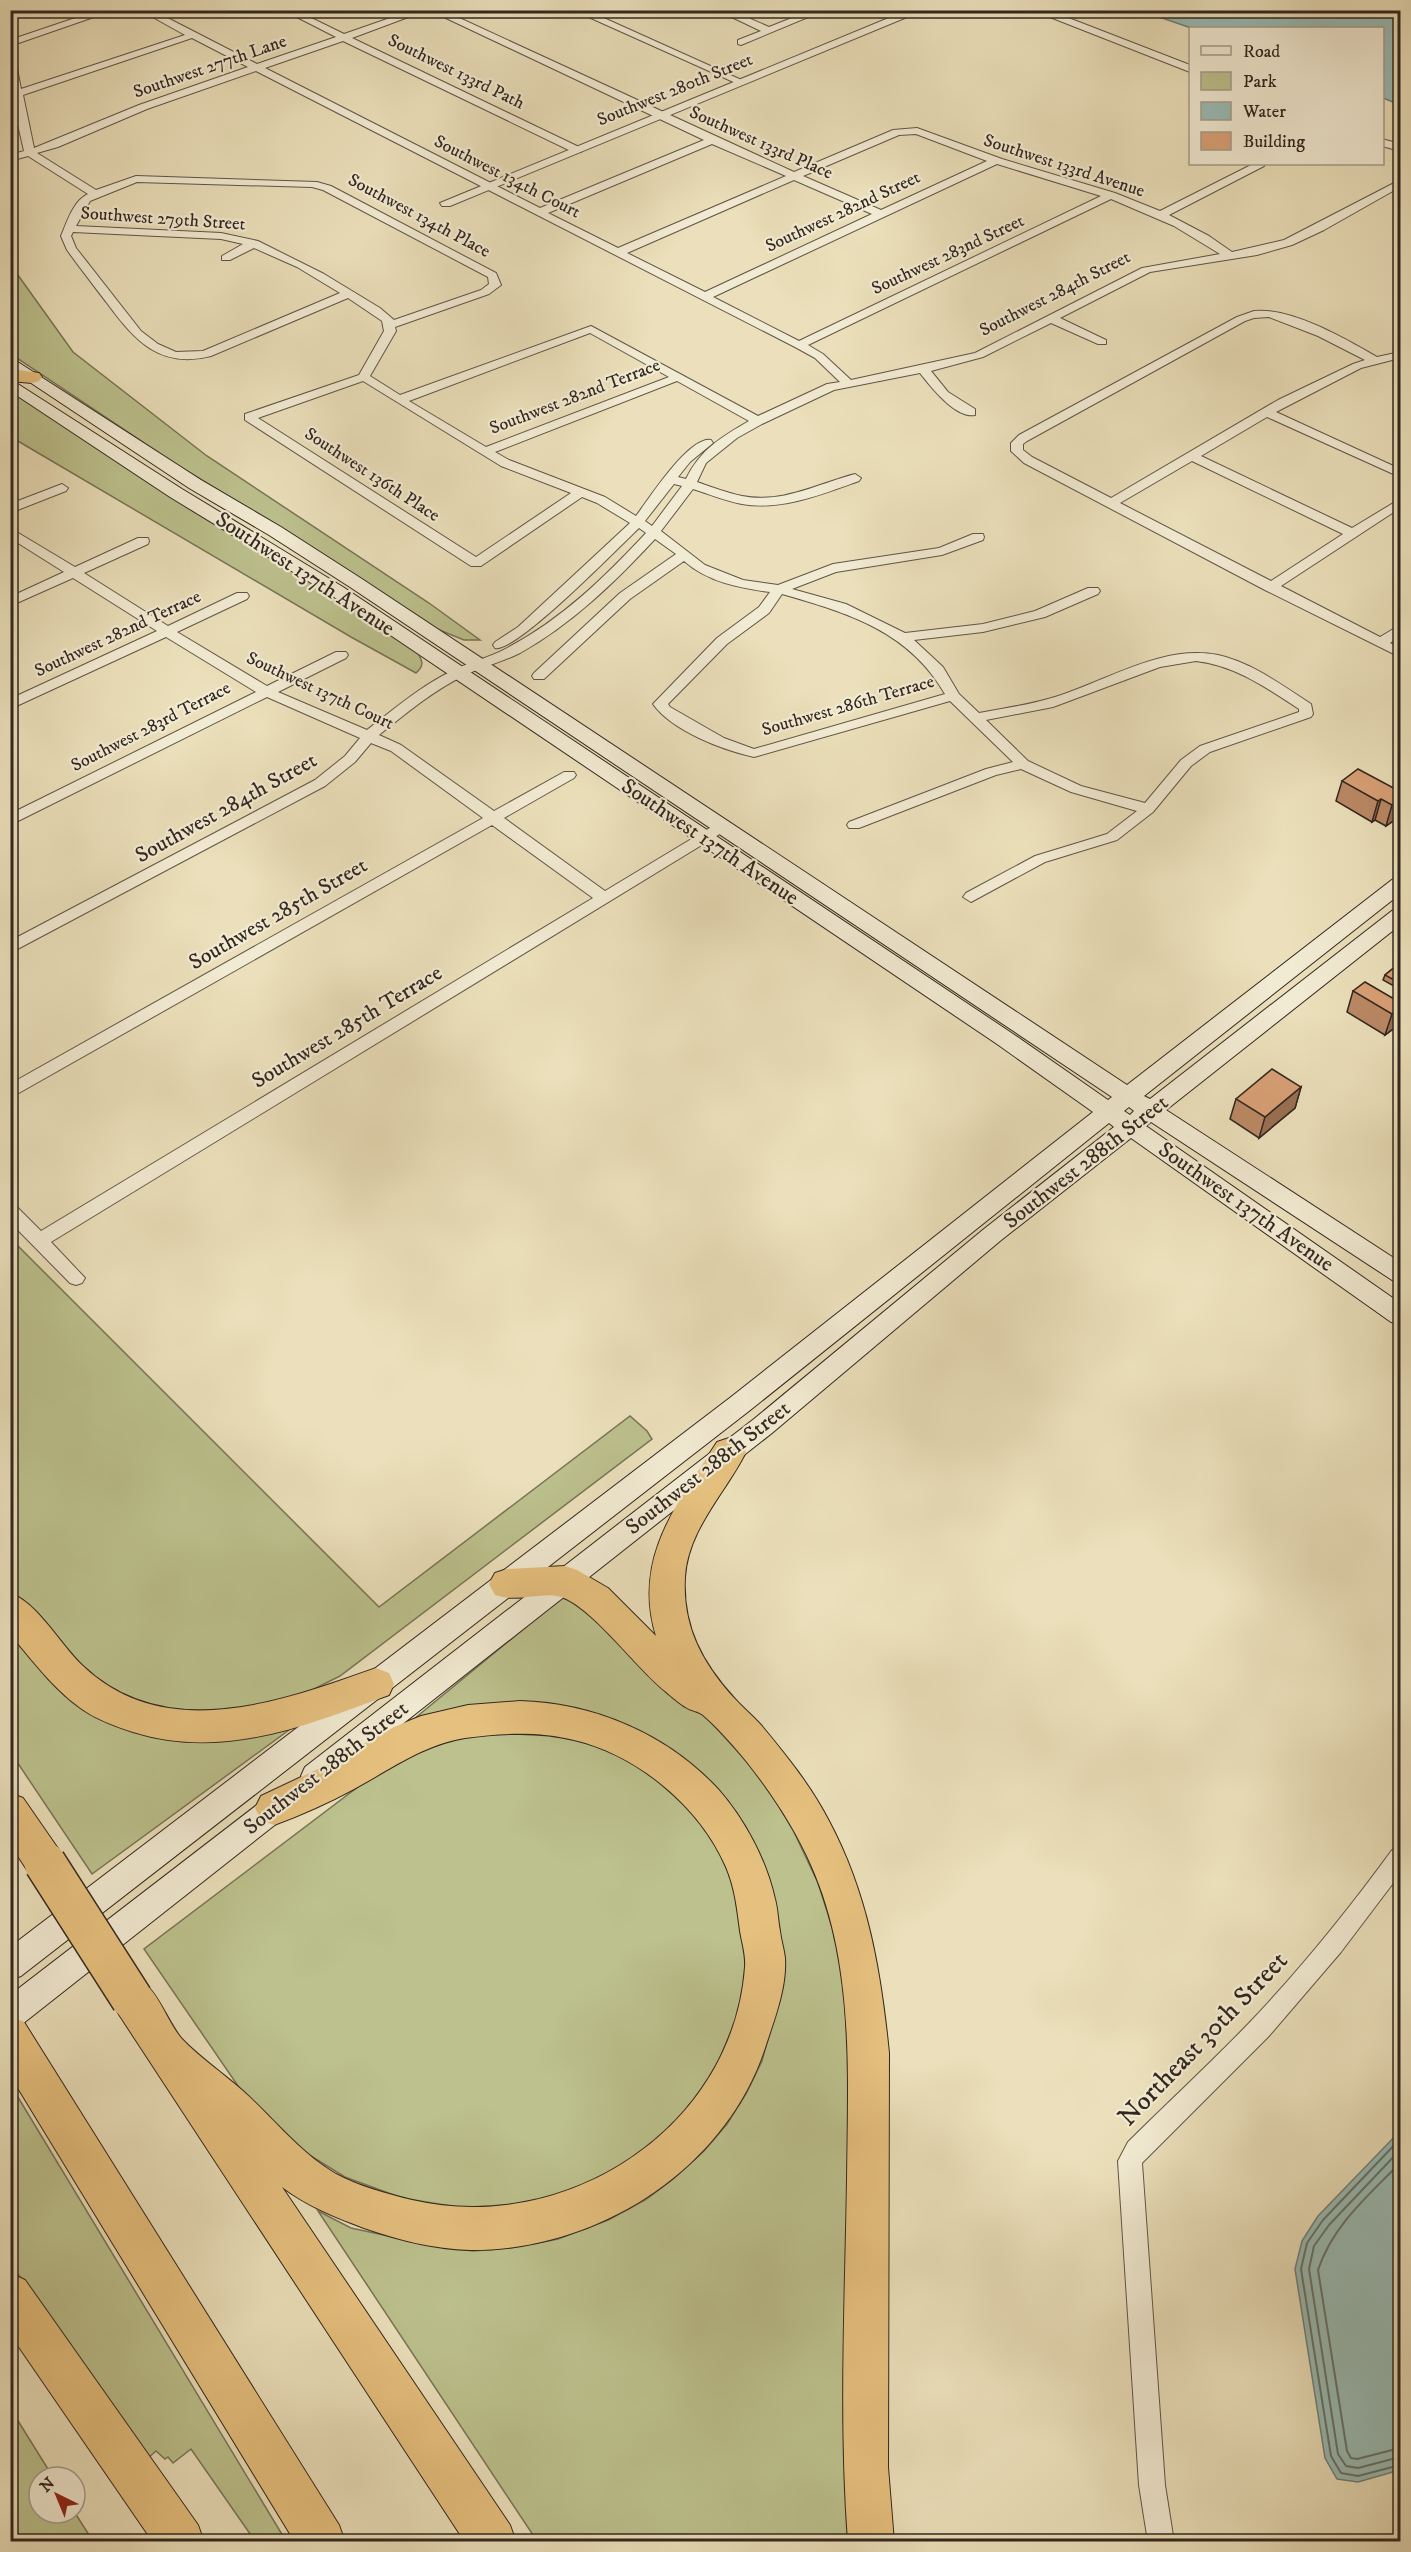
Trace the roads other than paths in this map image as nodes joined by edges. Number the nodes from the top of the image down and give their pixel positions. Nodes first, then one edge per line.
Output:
1 (110, 10) edge
2 (144, 10) edge
3 (287, 10) edge
4 (423, 10) edge
5 (433, 10) edge
6 (577, 10) edge
7 (721, 10) edge
8 (821, 10) edge
9 (919, 10) edge
10 (1037, 10) edge
11 (769, 31) junction
12 (193, 35) junction
13 (344, 38) junction
14 (741, 42) dead end
15 (10, 43) edge
16 (10, 59) edge
17 (257, 68) junction
18 (1189, 68) edge
19 (741, 82) junction
20 (16, 94) junction
21 (660, 115) junction
22 (712, 140) junction
23 (1384, 142) edge
24 (1401, 148) edge
25 (577, 150) junction
26 (30, 153) junction
27 (10, 158) edge
28 (997, 160) junction
29 (1258, 165) edge
30 (794, 176) junction
31 (1401, 183) edge
32 (486, 187) junction
33 (95, 194) junction
34 (1111, 195) junction
35 (446, 203) dead end
36 (538, 213) junction
37 (880, 214) junction
38 (1159, 216) junction
39 (69, 229) junction
40 (254, 243) junction
41 (617, 253) junction
42 (1230, 256) junction
43 (226, 258) dead end
44 (348, 294) junction
45 (704, 297) junction
46 (1049, 318) junction
47 (390, 325) junction
48 (1102, 342) dead end
49 (799, 345) junction
50 (1401, 355) edge
51 (1373, 360) junction
52 (10, 362) edge
53 (923, 369) junction
54 (10, 375) edge
55 (32, 377) junction
56 (364, 377) junction
57 (678, 377) junction
58 (848, 383) junction
59 (10, 384) edge
60 (399, 400) junction
61 (971, 412) dead end
62 (1266, 412) junction
63 (758, 421) junction
64 (486, 451) junction
65 (1191, 456) junction
66 (1401, 473) edge
67 (855, 478) dead end
68 (670, 480) junction
69 (690, 484) junction
70 (62, 488) dead end
71 (581, 492) junction
72 (1113, 502) junction
73 (1401, 503) edge
74 (10, 509) edge
75 (638, 522) junction
76 (10, 532) edge
77 (654, 532) junction
78 (1353, 534) junction
79 (978, 537) dead end
80 (143, 542) dead end
81 (685, 554) junction
82 (73, 573) junction
83 (1270, 587) junction
84 (779, 589) junction
85 (1093, 591) dead end
86 (242, 596) dead end
87 (10, 602) edge
88 (1401, 629) edge
89 (166, 630) junction
90 (903, 637) junction
91 (1381, 643) junction
92 (1401, 653) edge
93 (342, 655) dead end
94 (477, 665) junction
95 (458, 674) junction
96 (539, 676) dead end
97 (265, 691) junction
98 (953, 696) junction
99 (10, 705) edge
100 (976, 718) junction
101 (370, 735) junction
102 (1023, 764) junction
103 (569, 775) dead end
104 (1148, 809) junction
105 (492, 819) junction
106 (10, 820) edge
107 (854, 825) dead end
108 (723, 826) junction
109 (704, 837) junction
110 (1401, 884) edge
111 (971, 897) dead end
112 (604, 898) junction
113 (1401, 915) edge
114 (10, 948) edge
115 (924, 974) junction
116 (10, 1092) edge
117 (1129, 1095) junction
118 (1108, 1111) junction
119 (1153, 1111) junction
120 (1131, 1127) junction
121 (10, 1211) edge
122 (40, 1240) junction
123 (1401, 1274) edge
124 (76, 1278) dead end
125 (1401, 1315) edge
126 (729, 1452) junction
127 (565, 1581) junction
128 (507, 1584) junction
129 (10, 1608) edge
130 (376, 1684) junction
131 (722, 1711) junction
132 (274, 1808) junction
133 (10, 1810) edge
134 (1401, 1857) edge
135 (10, 1966) edge
136 (10, 2014) edge
137 (10, 2036) edge
138 (169, 2055) junction
139 (10, 2295) edge
140 (181, 2541) edge
141 (322, 2541) edge
142 (493, 2541) edge
143 (871, 2541) edge
144 (1161, 2541) edge

1 - 15 street
2 - 12 street, Southwest 134th Court
3 - 13 street, Southwest 133rd Path
4 - 13 street, Southwest 277th Lane
5 - 21 street, Southwest 133rd Place
6 - 19 street
7 - 11 street
8 - 11 street
9 - 19 street, Southwest 280th Street
10 - 18 street
11 - 14 street
12 - 17 street, Southwest 134th Court
12 - 20 street
13 - 17 street, Southwest 277th Lane
13 - 25 street, Southwest 133rd Path
16 - 20 street
17 - 26 street, Southwest 277th Lane
17 - 32 street, Southwest 134th Court
19 - 21 street, Southwest 280th Street
20 - 26 street
21 - 22 street, Southwest 133rd Place
21 - 25 street, Southwest 280th Street
22 - 30 street, Southwest 133rd Place
22 - 36 street
23 - 24 street
25 - 32 street, Southwest 280th Street
26 - 27 street, Southwest 277th Lane
26 - 33 street
28 - 30 street, Southwest 133rd Avenue
28 - 34 street, Southwest 133rd Avenue
28 - 37 street, Southwest 282nd Street
29 - 38 street
30 - 37 street, Southwest 133rd Place
30 - 41 street
31 - 42 street, Southwest 284th Street
32 - 35 street, Southwest 280th Street
32 - 36 street, Southwest 134th Court
33 - 39 street
33 - 47 street, Southwest 134th Place
34 - 38 street, Southwest 133rd Avenue
34 - 49 street, Southwest 283nd Street
36 - 41 street, Southwest 134th Court
37 - 45 street, Southwest 282nd Street
38 - 42 street, Southwest 133rd Avenue
39 - 40 street, Southwest 279th Street
39 - 44 street
40 - 43 street
40 - 44 street, Southwest 279th Street
41 - 45 street, Southwest 134th Court
42 - 46 street, Southwest 284th Street
44 - 47 street, Southwest 279th Street
45 - 49 street, Southwest 134th Court
46 - 48 street
46 - 53 street, Southwest 284th Street
47 - 56 street
49 - 58 street, Southwest 134th Court
50 - 51 street
51 - 62 street
51 - 72 street
52 - 55 main road, Southwest 137th Avenue
53 - 58 street, Southwest 284th Street
53 - 61 street
54 - 55 highway
55 - 94 main road, Southwest 137th Avenue
56 - 60 street
56 - 71 street, Southwest 136th Place
57 - 60 street
57 - 63 street
57 - 64 street, Southwest 282nd Terrace
58 - 63 street, Southwest 284th Street
59 - 95 main road, Southwest 137th Avenue
60 - 64 street
62 - 65 street
62 - 66 street
63 - 68 street, Southwest 284th Street
63 - 69 street, Southwest 284th Street
64 - 71 street
65 - 72 street
65 - 78 street
67 - 69 street
68 - 69 street
68 - 75 street, Southwest 284th Street
69 - 77 street, Southwest 284th Street
70 - 74 street
71 - 75 street
72 - 83 street
73 - 78 street
75 - 77 street
75 - 94 street, Southwest 284th Street
76 - 82 street, Southwest 137th Court
77 - 81 street
77 - 94 street, Southwest 284th Street
78 - 83 street
79 - 84 street
80 - 82 street
81 - 84 street
81 - 96 street
82 - 87 street
82 - 89 street, Southwest 137th Court
83 - 91 street
84 - 90 street
84 - 98 street, Southwest 286th Terrace
85 - 90 street
86 - 89 street, Southwest 282nd Terrace
88 - 91 street
89 - 97 street, Southwest 137th Court
89 - 99 street, Southwest 282nd Terrace
90 - 98 street
91 - 92 street
93 - 97 street, Southwest 283rd Terrace
94 - 95 street, Southwest 284th Street
94 - 108 main road, Southwest 137th Avenue
95 - 101 street, Southwest 284th Street
95 - 109 main road, Southwest 137th Avenue
97 - 101 street, Southwest 137th Court
97 - 106 street, Southwest 283rd Terrace
98 - 100 street
100 - 102 street
100 - 104 street
101 - 105 street, Southwest 137th Court
101 - 114 street, Southwest 284th Street
102 - 104 street
102 - 107 street
103 - 105 street, Southwest 285th Street
104 - 111 street
105 - 112 street, Southwest 137th Court
105 - 116 street, Southwest 285th Street
108 - 109 street, Southwest 285th Terrace
108 - 115 main road, Southwest 137th Avenue
109 - 112 street, Southwest 285th Terrace
109 - 115 main road, Southwest 137th Avenue
110 - 117 main road, Southwest 288th Street
112 - 122 street, Southwest 285th Terrace
113 - 119 main road, Southwest 288th Street
115 - 117 main road, Southwest 137th Avenue
115 - 118 main road, Southwest 137th Avenue
117 - 118 main road, Southwest 288th Street
117 - 119 main road, Southwest 137th Avenue
118 - 120 main road, Southwest 137th Avenue
118 - 128 main road, Southwest 288th Street
119 - 120 main road, Southwest 288th Street
119 - 123 main road, Southwest 137th Avenue
120 - 125 main road, Southwest 137th Avenue
120 - 126 main road, Southwest 288th Street
121 - 122 street
122 - 124 street
126 - 127 main road, Southwest 288th Street
126 - 131 highway
127 - 128 highway
127 - 131 highway
127 - 132 main road, Southwest 288th Street
128 - 130 main road, Southwest 288th Street
129 - 130 highway
130 - 135 main road, Southwest 288th Street
131 - 143 highway
132 - 136 main road, Southwest 288th Street
132 - 138 highway
133 - 138 highway, bridge
134 - 144 street, Northeast 30th Street
137 - 141 highway
138 - 142 highway
139 - 140 highway

